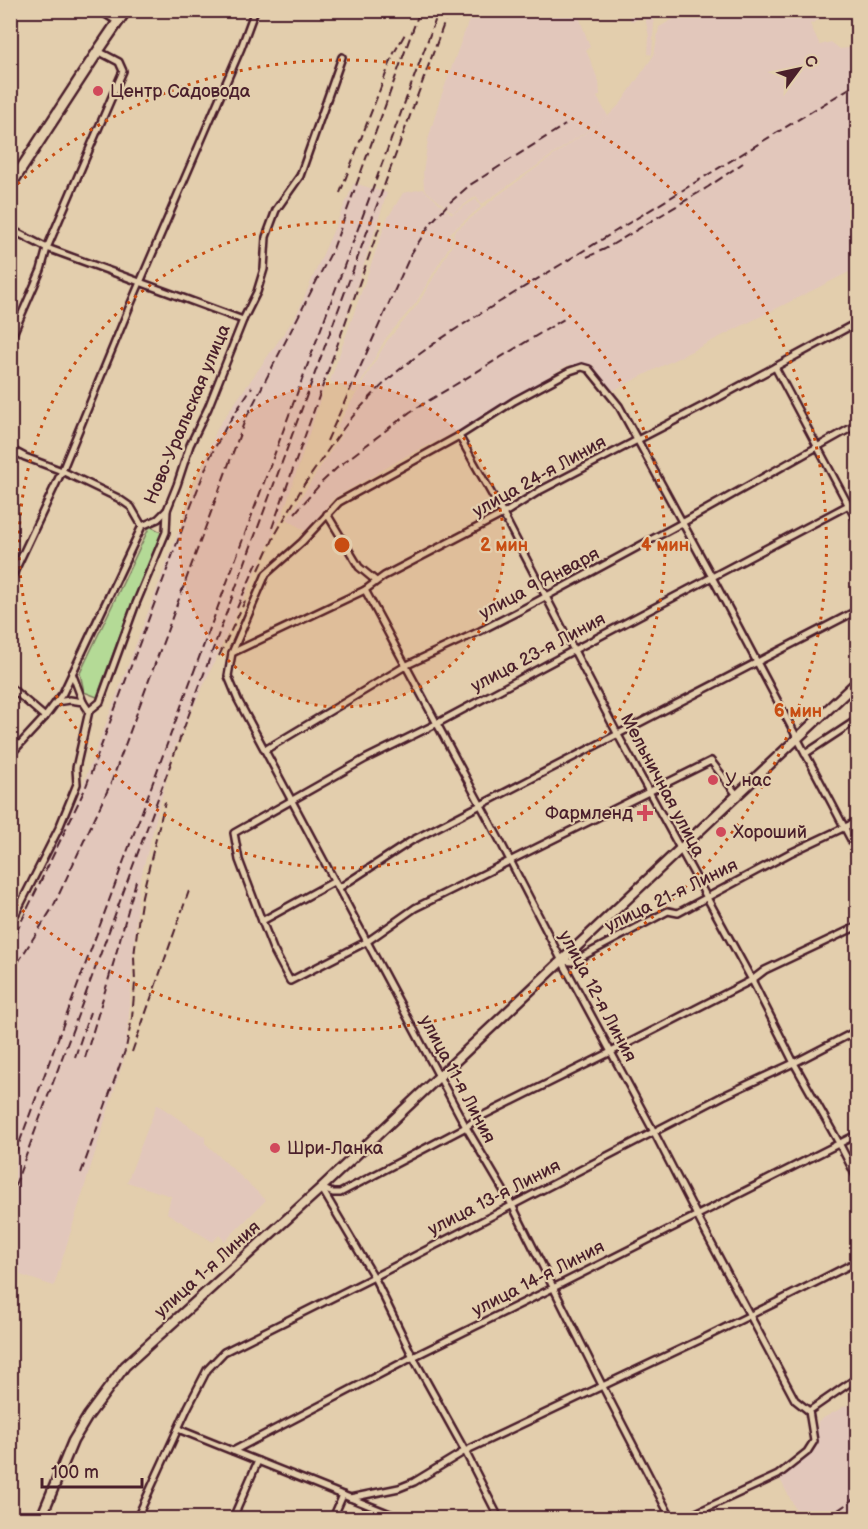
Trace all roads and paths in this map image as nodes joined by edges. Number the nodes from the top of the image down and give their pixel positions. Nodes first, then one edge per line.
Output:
1 (102, 10) edge
2 (126, 10) edge
3 (255, 10) edge
4 (119, 21) junction
5 (98, 51) junction
6 (342, 57) dead end
7 (10, 186) edge
8 (10, 229) edge
9 (47, 248) junction
10 (140, 282) junction
11 (243, 320) junction
12 (858, 322) edge
13 (10, 341) edge
14 (775, 367) junction
15 (858, 424) edge
16 (459, 436) junction
17 (638, 440) junction
18 (818, 446) junction
19 (10, 449) edge
20 (62, 471) junction
21 (858, 500) edge
22 (848, 505) junction
23 (167, 510) junction
24 (327, 514) junction
25 (504, 514) junction
26 (682, 523) junction
27 (858, 523) edge
28 (142, 526) junction
29 (712, 577) junction
30 (10, 581) edge
31 (376, 582) junction
32 (365, 590) junction
33 (546, 597) junction
34 (858, 610) edge
35 (574, 650) junction
36 (232, 653) junction
37 (756, 662) junction
38 (407, 665) junction
39 (72, 673) junction
40 (858, 681) edge
41 (10, 687) edge
42 (56, 702) junction
43 (83, 702) junction
44 (89, 711) junction
45 (45, 717) junction
46 (858, 718) edge
47 (436, 724) junction
48 (618, 735) junction
49 (796, 739) junction
50 (265, 750) junction
51 (805, 754) junction
52 (10, 755) edge
53 (649, 791) junction
54 (737, 795) junction
55 (291, 801) junction
56 (481, 806) junction
57 (858, 821) edge
58 (844, 828) junction
59 (681, 849) junction
60 (858, 853) edge
61 (510, 860) junction
62 (335, 881) junction
63 (339, 888) junction
64 (707, 898) junction
65 (262, 921) junction
66 (10, 925) edge
67 (858, 926) edge
68 (368, 941) junction
69 (562, 962) junction
70 (752, 980) junction
71 (858, 1030) edge
72 (611, 1052) junction
73 (794, 1063) junction
74 (440, 1077) junction
75 (466, 1127) junction
76 (654, 1132) junction
77 (858, 1134) edge
78 (839, 1143) junction
79 (858, 1180) edge
80 (321, 1188) junction
81 (512, 1205) junction
82 (696, 1215) junction
83 (858, 1261) edge
84 (374, 1277) junction
85 (553, 1288) junction
86 (749, 1315) junction
87 (413, 1357) junction
88 (858, 1377) edge
89 (602, 1385) junction
90 (809, 1411) junction
91 (179, 1428) junction
92 (233, 1450) junction
93 (465, 1451) junction
94 (258, 1461) junction
95 (343, 1495) junction
96 (350, 1498) junction
97 (41, 1518) edge
98 (137, 1518) edge
99 (233, 1518) edge
100 (333, 1518) edge
101 (399, 1518) edge
102 (499, 1518) edge
103 (671, 1518) edge
104 (685, 1518) edge

1 - 4 main road
2 - 4 main road
3 - 10 street
4 - 5 main road
5 - 7 main road
5 - 9 street
6 - 11 street, Ново-Уральская улица
8 - 9 street
9 - 10 street
9 - 13 street
10 - 11 street
10 - 20 street
11 - 23 street, Ново-Уральская улица
12 - 14 street, улица 24-я Линия
14 - 17 street, улица 24-я Линия
14 - 18 street
15 - 18 street, улица 9 Января
16 - 17 street
16 - 24 street
16 - 25 street, Мельничная улица
17 - 25 street, улица 24-я Линия
17 - 26 street
18 - 22 street
18 - 26 street, улица 9 Января
19 - 20 street
20 - 28 street
20 - 30 street
21 - 22 street, улица 23-я Линия
22 - 27 street
22 - 29 street, улица 23-я Линия
23 - 28 street, Ново-Уральская улица
23 - 44 street
24 - 31 street
24 - 36 street
25 - 31 street, улица 24-я Линия
25 - 33 street, Мельничная улица
26 - 29 street
26 - 33 street, улица 9 Января
28 - 39 street, Ново-Уральская улица
29 - 35 street, улица 23-я Линия
29 - 37 street
31 - 32 street, улица 24-я Линия
32 - 36 street, улица 24-я Линия
32 - 38 street, улица 12-я Линия
33 - 35 street, Мельничная улица
33 - 38 street, улица 9 Января
34 - 37 street
35 - 47 street, улица 23-я Линия
35 - 48 street, Мельничная улица
36 - 50 street, улица 11-я Линия
37 - 48 street
37 - 49 street
38 - 47 street, улица 12-я Линия
38 - 50 street, улица 9 Января
39 - 42 street, Ново-Уральская улица
39 - 43 street
40 - 49 main road, улица 21-я Линия
41 - 45 street
42 - 43 street
42 - 45 street, Ново-Уральская улица
43 - 44 street
44 - 66 street
45 - 52 street, Ново-Уральская улица
46 - 51 street
47 - 55 street, улица 23-я Линия
47 - 56 street, улица 12-я Линия
48 - 53 street, Мельничная улица
48 - 56 street
49 - 51 street
49 - 54 main road, улица 21-я Линия
50 - 55 street, улица 11-я Линия
51 - 58 street
53 - 54 street
53 - 59 street, Мельничная улица
53 - 61 street
54 - 59 main road, улица 21-я Линия
55 - 62 street, улица 11-я Линия
55 - 65 street, улица 23-я Линия
56 - 61 street, улица 12-я Линия
56 - 63 street
57 - 58 street, улица 21-я Линия
58 - 60 street
58 - 64 street, улица 21-я Линия
59 - 64 street, Мельничная улица
59 - 69 main road, улица 21-я Линия
61 - 68 street
61 - 69 street, улица 12-я Линия
62 - 63 street, улица 11-я Линия
62 - 65 street
63 - 68 street, улица 11-я Линия
64 - 69 street, улица 21-я Линия
64 - 70 street, Мельничная улица
65 - 68 street
67 - 70 street
68 - 74 street, улица 11-я Линия
69 - 72 street, улица 12-я Линия
69 - 74 main road, улица 21-я Линия
70 - 72 street
70 - 73 street, Мельничная улица
71 - 73 street, улица 13-я Линия
72 - 75 street
72 - 76 street, улица 12-я Линия
73 - 76 street, улица 13-я Линия
73 - 78 street, Мельничная улица
74 - 75 street, улица 11-я Линия
74 - 80 main road, улица 1-я Линия
75 - 80 street
75 - 81 street, улица 11-я Линия
76 - 81 street, улица 13-я Линия
76 - 82 street, улица 12-я Линия
77 - 78 street, улица 14-я Линия
78 - 79 street, Мельничная улица
78 - 82 street, улица 14-я Линия
80 - 84 street
80 - 97 main road, улица 1-я Линия
81 - 84 street, улица 13-я Линия
81 - 85 street, улица 11-я Линия
82 - 85 street, улица 14-я Линия
82 - 86 street, улица 12-я Линия
83 - 86 street
84 - 87 street
84 - 91 street, улица 13-я Линия
85 - 87 street, улица 14-я Линия
85 - 89 street, улица 11-я Линия
86 - 89 street
86 - 90 street, улица 12-я Линия
87 - 92 street, улица 14-я Линия
87 - 93 street
88 - 90 street
89 - 93 street
89 - 103 street, улица 11-я Линия
90 - 104 street
91 - 92 street
91 - 98 street, улица 13-я Линия
92 - 94 street
93 - 96 street
93 - 102 street
94 - 95 street
94 - 99 street
95 - 96 street
95 - 100 street
96 - 101 street

